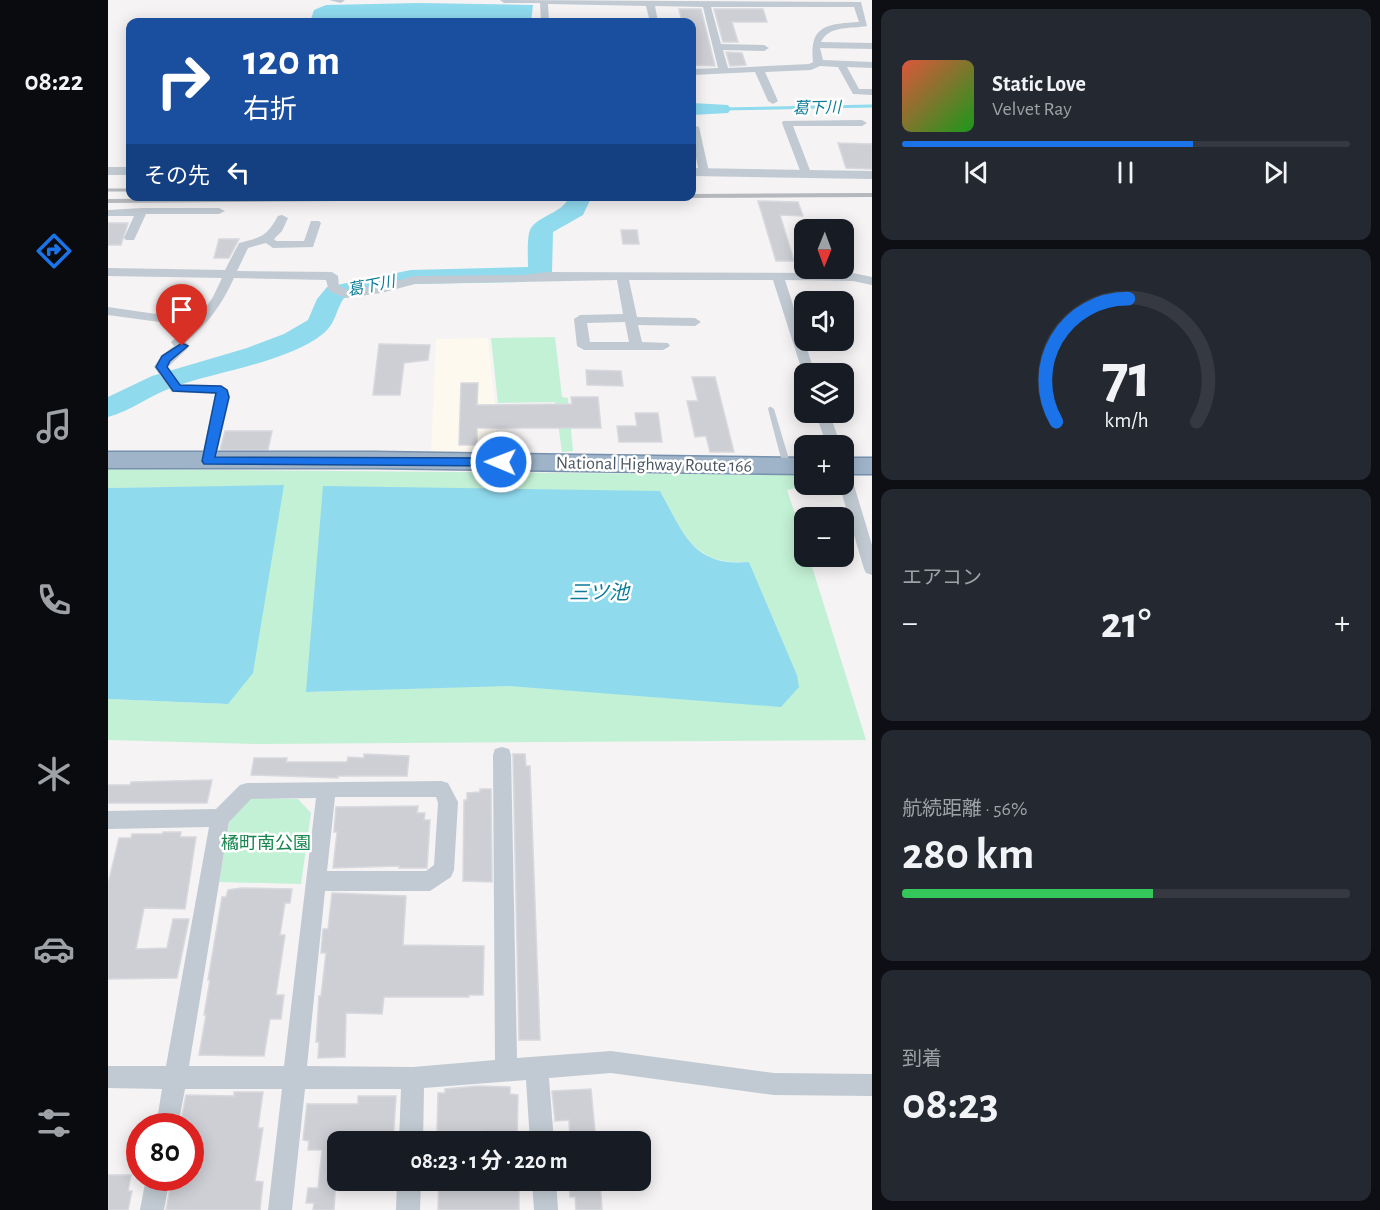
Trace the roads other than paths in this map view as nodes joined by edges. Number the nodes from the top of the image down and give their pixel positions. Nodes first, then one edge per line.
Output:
1 (333, 0) edge
2 (341, 0) edge
3 (507, 0) edge
4 (544, 0) edge
5 (615, 1) edge
6 (662, 1) edge
7 (650, 2) junction
8 (712, 2) edge
9 (747, 3) edge
10 (841, 16) dead end
11 (862, 16) junction
12 (545, 18) edge
13 (653, 18) edge
14 (816, 45) junction
15 (872, 46) edge
16 (717, 47) junction
17 (764, 48) dead end
18 (818, 63) junction
19 (841, 64) junction
20 (872, 65) edge
21 (759, 70) junction
22 (724, 71) junction
23 (696, 72) edge
24 (872, 92) edge
25 (773, 101) dead end
26 (862, 123) dead end
27 (696, 150) edge
28 (108, 171) edge
29 (126, 171) edge
30 (698, 172) edge
31 (806, 173) junction
32 (872, 175) edge
33 (219, 211) dead end
34 (108, 213) edge
35 (141, 213) junction
36 (282, 218) dead end
37 (315, 223) dead end
38 (130, 238) dead end
39 (269, 240) junction
40 (230, 273) junction
41 (109, 275) edge
42 (622, 276) junction
43 (778, 277) junction
44 (872, 281) edge
45 (108, 311) edge
46 (631, 320) junction
47 (695, 322) dead end
48 (200, 324) junction
49 (636, 346) junction
50 (663, 346) dead end
51 (805, 363) edge
52 (771, 409) dead end
53 (108, 460) edge
54 (208, 461) junction
55 (794, 461) edge
56 (794, 466) edge
57 (854, 466) edge
58 (872, 466) edge
59 (849, 495) edge
60 (872, 569) edge
61 (502, 755) dead end
62 (326, 789) junction
63 (220, 818) junction
64 (108, 820) edge
65 (315, 882) junction
66 (537, 1068) junction
67 (506, 1070) junction
68 (108, 1077) edge
69 (176, 1078) junction
70 (413, 1078) junction
71 (294, 1079) junction
72 (872, 1084) edge
73 (169, 1113) edge
74 (411, 1131) edge
75 (541, 1131) edge
76 (156, 1191) edge
77 (409, 1191) edge
78 (545, 1191) edge
79 (152, 1210) edge
80 (280, 1210) edge
81 (408, 1210) edge
82 (546, 1210) edge

1 - 2 street
3 - 4 street
4 - 5 street
4 - 12 street
5 - 7 street
6 - 7 street
6 - 8 street
7 - 13 street
8 - 9 street
8 - 16 street
9 - 11 street
10 - 11 street
11 - 14 street
14 - 15 street
14 - 18 street
16 - 17 street
16 - 22 street
18 - 19 street
18 - 21 street
19 - 20 street
19 - 24 street
21 - 22 street
21 - 25 street
22 - 23 street
26 - 31 street
27 - 30 street
28 - 29 street
30 - 31 street
31 - 32 street
33 - 35 street
34 - 35 street
35 - 38 street
36 - 39 street
37 - 39 street
39 - 40 street
40 - 41 street
40 - 42 street
40 - 48 street
42 - 43 street
42 - 46 street
43 - 44 street
43 - 51 street
45 - 48 street
46 - 47 street
46 - 49 street
46 - 49 street
48 - 54 street
49 - 50 street
52 - 55 lane
53 - 54 highway, National Highway Route 166
54 - 56 highway, National Highway Route 166
57 - 58 highway
59 - 60 street
61 - 67 street
62 - 63 street
62 - 65 street
62 - 65 street
63 - 64 street
63 - 69 street
65 - 71 street
66 - 67 street
66 - 72 street
66 - 75 street
67 - 70 street
68 - 69 street
69 - 71 street
69 - 73 street
70 - 71 street
70 - 74 street
71 - 80 street
76 - 79 street
77 - 81 street
78 - 82 street

